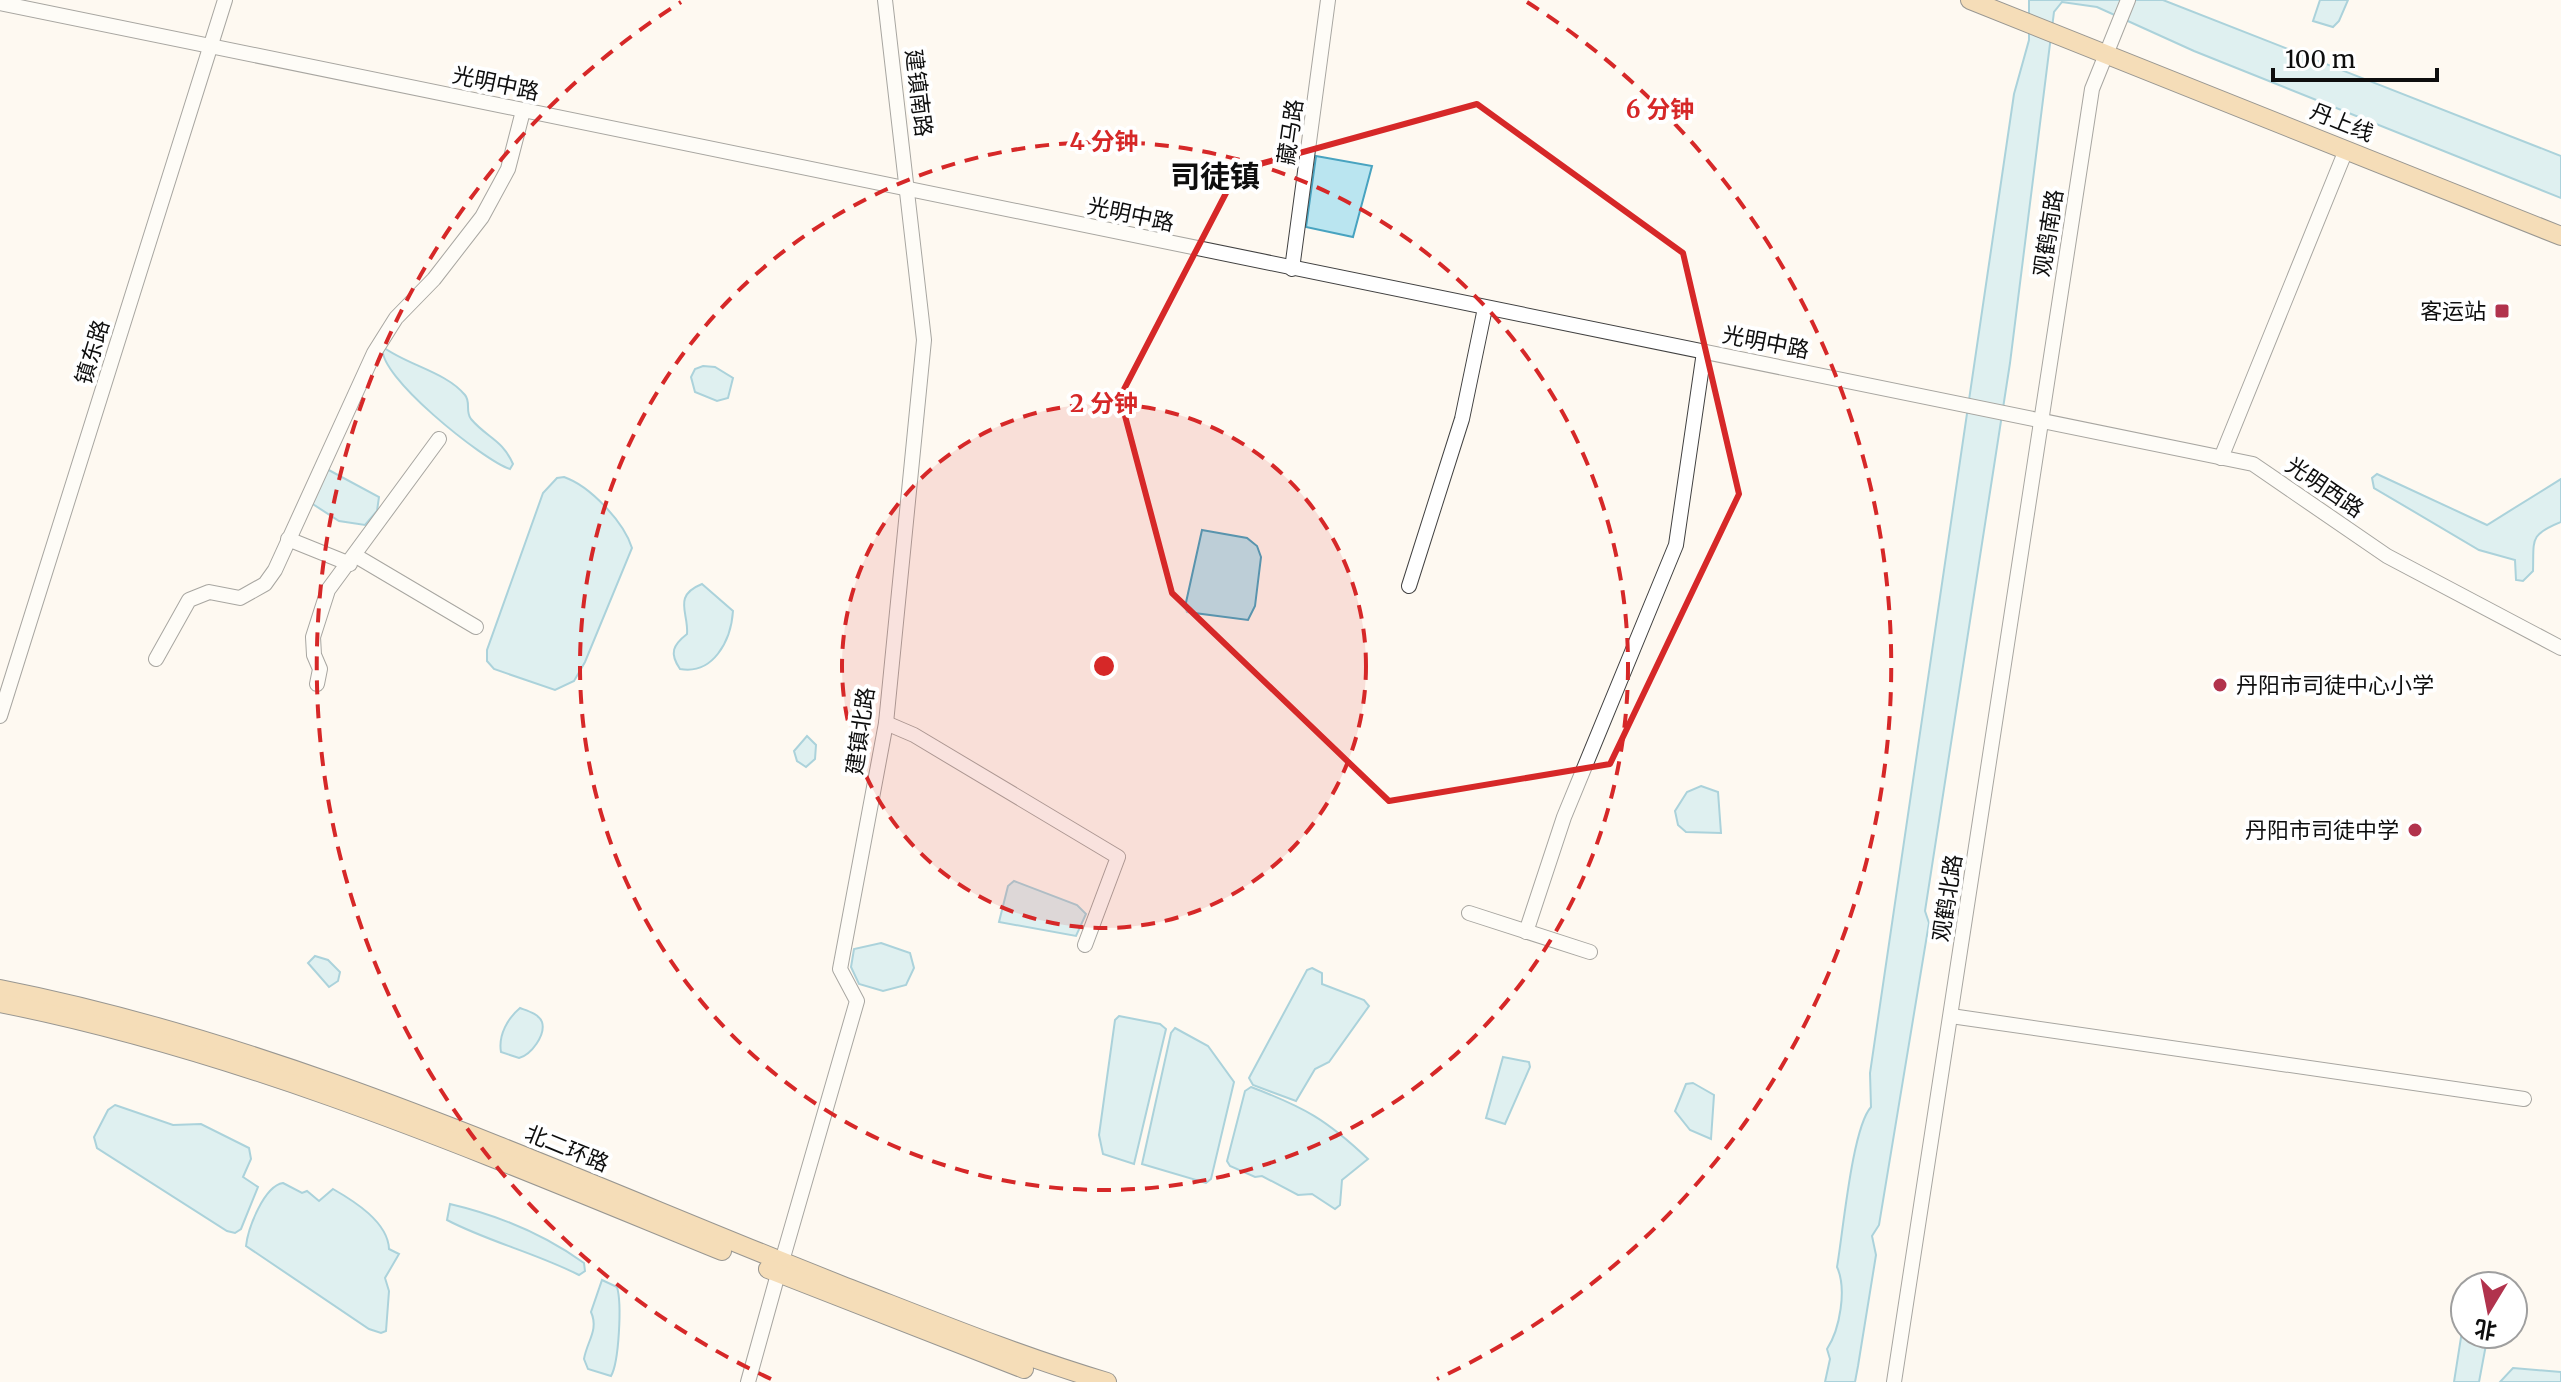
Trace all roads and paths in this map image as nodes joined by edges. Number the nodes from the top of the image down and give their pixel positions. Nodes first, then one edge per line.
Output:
1 (225, 0) edge
2 (885, 0) edge
3 (1328, 0) edge
4 (1970, 0) edge
5 (2128, 0) edge
6 (0, 3) edge
7 (211, 46) junction
8 (2105, 53) junction
9 (523, 111) junction
10 (2346, 150) junction
11 (909, 190) junction
12 (2561, 236) edge
13 (1292, 269) junction
14 (1485, 308) junction
15 (1704, 352) junction
16 (2042, 421) junction
17 (439, 439) dead end
18 (2221, 458) junction
19 (288, 539) junction
20 (353, 560) junction
21 (1409, 586) dead end
22 (476, 627) dead end
23 (2561, 648) edge
24 (156, 659) dead end
25 (317, 684) dead end
26 (0, 716) edge
27 (886, 723) junction
28 (1469, 913) dead end
29 (1526, 932) junction
30 (1085, 945) dead end
31 (1590, 952) dead end
32 (0, 989) edge
33 (0, 1003) edge
34 (1951, 1016) junction
35 (2524, 1099) dead end
36 (780, 1268) junction
37 (748, 1382) edge
38 (1064, 1382) edge
39 (1107, 1382) edge
40 (1894, 1382) edge

1 - 7 street, 镇东路
2 - 11 street, 建镇南路
3 - 13 street, 藏马路
4 - 8 main road, 丹上线
5 - 8 street, 观鹤南路
6 - 7 street, 光明中路
7 - 9 street, 光明中路
7 - 26 street, 镇东路
8 - 10 main road, 丹上线
8 - 16 street, 观鹤南路
9 - 11 street, 光明中路
9 - 19 street
10 - 12 main road, 丹上线
10 - 18 street
11 - 13 street, 光明中路
11 - 27 street, 建镇北路
13 - 14 street, 光明中路
14 - 15 street, 光明中路
14 - 21 street
15 - 16 street, 光明中路
15 - 29 street
16 - 18 street, 光明西路
16 - 34 street, 观鹤北路
17 - 20 street
18 - 23 street, 光明西路
19 - 20 street
19 - 24 street
20 - 22 street
20 - 25 street
27 - 30 street
27 - 36 street, 建镇北路
28 - 29 street
29 - 31 street
32 - 36 main road, 北二环路
33 - 36 main road, 北二环路
34 - 35 street
34 - 40 street, 观鹤北路
36 - 37 street, 建镇北路
36 - 38 main road, 北二环路
36 - 39 main road, 北二环路

